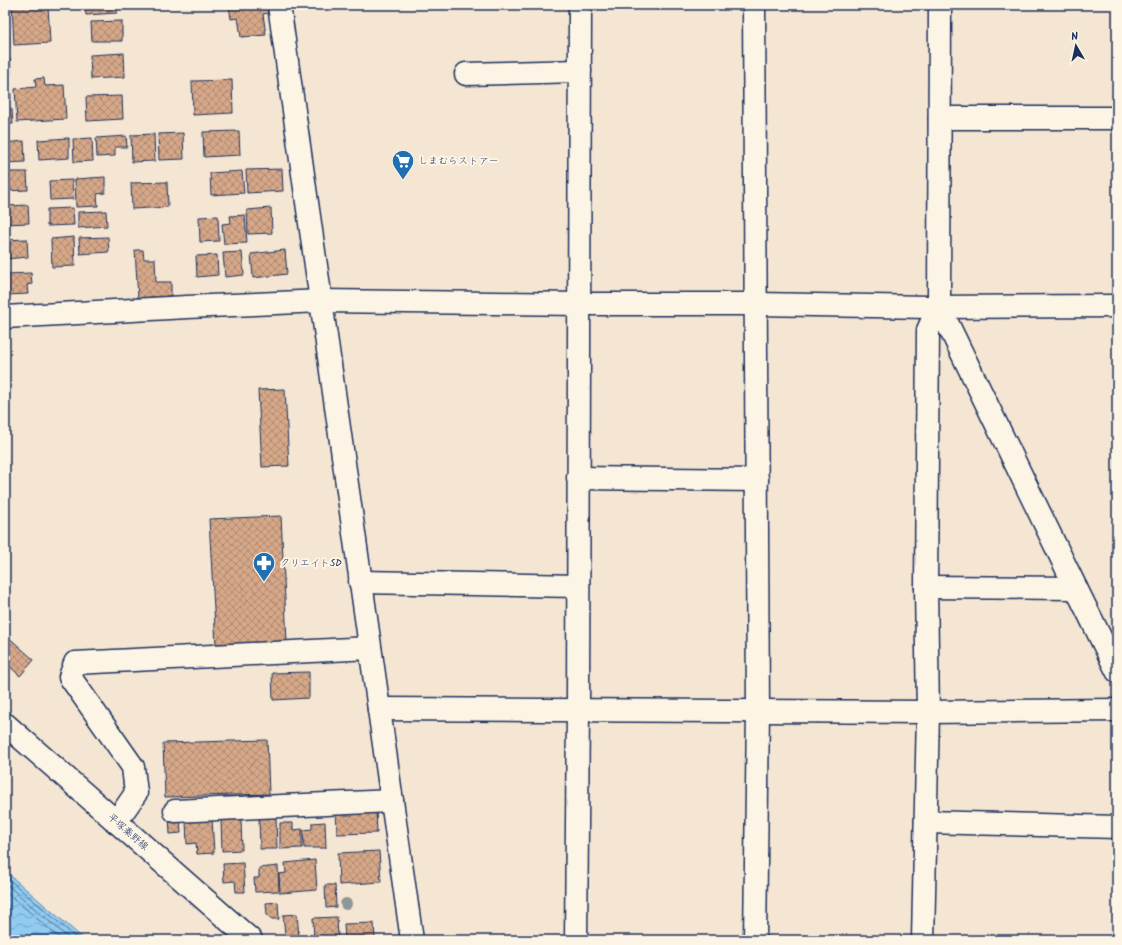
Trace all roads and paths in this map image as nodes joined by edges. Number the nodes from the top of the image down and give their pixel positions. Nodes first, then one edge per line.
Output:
1 (279, 5) edge
2 (580, 5) edge
3 (754, 5) edge
4 (940, 5) edge
5 (580, 71) junction
6 (466, 74) dead end
7 (940, 118) junction
8 (1117, 118) edge
9 (321, 301) junction
10 (579, 304) junction
11 (756, 304) junction
12 (939, 306) junction
13 (1117, 306) edge
14 (5, 317) edge
15 (578, 478) junction
16 (756, 480) junction
17 (360, 582) junction
18 (578, 586) junction
19 (926, 588) junction
20 (1076, 588) junction
21 (1111, 647) edge
22 (370, 648) junction
23 (1117, 671) edge
24 (379, 708) junction
25 (578, 710) junction
26 (1117, 710) edge
27 (758, 711) junction
28 (928, 712) junction
29 (5, 724) edge
30 (392, 801) junction
31 (175, 811) dead end
32 (116, 822) junction
33 (926, 822) junction
34 (1117, 827) edge
35 (251, 940) edge
36 (412, 940) edge
37 (576, 940) edge
38 (755, 940) edge
39 (923, 940) edge

1 - 9 street
2 - 5 street
3 - 11 street
4 - 7 street
5 - 6 street
5 - 10 street
7 - 8 street
7 - 12 street
9 - 10 street
9 - 14 street
9 - 17 street
10 - 11 street
10 - 15 street
11 - 12 street
11 - 16 street
12 - 13 street
12 - 19 street
12 - 20 street
15 - 16 street
15 - 18 street
16 - 27 street
17 - 18 street
17 - 22 street
18 - 25 street
19 - 20 street
19 - 28 street
20 - 21 street
21 - 23 street
22 - 24 street
22 - 32 street
24 - 25 street
24 - 30 street
25 - 27 street
25 - 37 street
26 - 28 street
27 - 28 street
27 - 38 street
28 - 33 street
29 - 32 street, 平塚秦野線
30 - 31 street
30 - 36 street
32 - 35 street, 平塚秦野線
33 - 34 street
33 - 39 street

